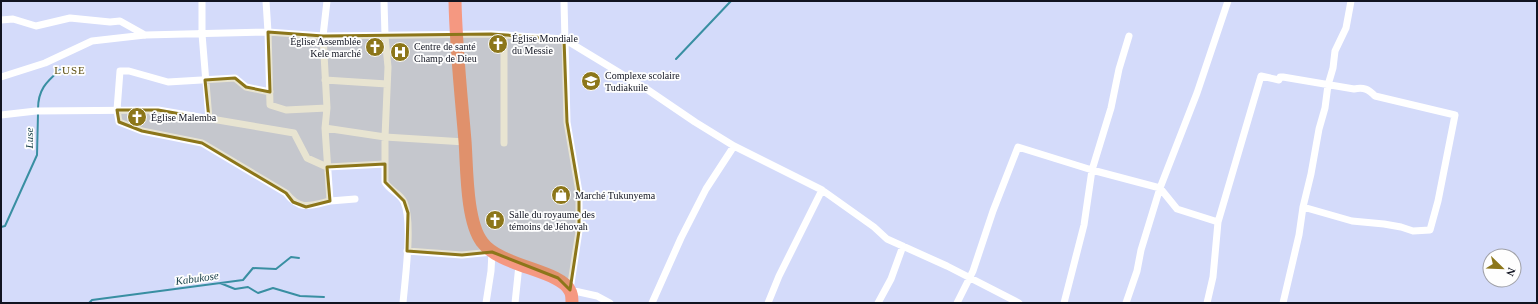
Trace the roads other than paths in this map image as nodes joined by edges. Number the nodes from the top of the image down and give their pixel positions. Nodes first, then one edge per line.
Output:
1 (202, 1) edge
2 (266, 1) edge
3 (327, 1) edge
4 (384, 1) edge
5 (455, 1) edge
6 (564, 1) edge
7 (1228, 1) edge
8 (1351, 1) edge
9 (1, 20) edge
10 (268, 32) junction
11 (202, 34) junction
12 (456, 34) junction
13 (145, 35) junction
14 (323, 36) junction
15 (384, 36) junction
16 (504, 36) junction
17 (1129, 36) dead end
18 (564, 39) junction
19 (1, 77) edge
20 (205, 80) junction
21 (325, 80) junction
22 (387, 84) junction
23 (1328, 85) junction
24 (270, 92) junction
25 (327, 108) junction
26 (117, 110) junction
27 (1, 115) edge
28 (209, 119) junction
29 (325, 128) junction
30 (385, 137) junction
31 (465, 142) junction
32 (504, 143) dead end
33 (734, 146) junction
34 (385, 164) junction
35 (327, 167) junction
36 (1092, 170) junction
37 (1160, 188) junction
38 (822, 190) junction
39 (354, 199) dead end
40 (330, 201) junction
41 (1302, 207) junction
42 (1218, 222) junction
43 (903, 246) junction
44 (407, 251) junction
45 (492, 252) junction
46 (519, 265) junction
47 (970, 278) junction
48 (571, 297) edge
49 (403, 303) edge
50 (486, 303) edge
51 (515, 303) edge
52 (610, 303) edge
53 (652, 303) edge
54 (768, 303) edge
55 (878, 303) edge
56 (956, 303) edge
57 (1020, 303) edge
58 (1064, 303) edge
59 (1126, 303) edge
60 (1207, 303) edge
61 (1283, 303) edge

1 - 11 street
2 - 10 street
3 - 14 street
4 - 15 street
5 - 12 highway
6 - 18 street
7 - 37 street
8 - 23 street
9 - 13 street
10 - 11 street
10 - 14 street
10 - 24 street
11 - 13 street
11 - 20 street
12 - 15 street
12 - 16 street
12 - 31 highway
13 - 19 street
14 - 15 street
14 - 21 street
15 - 22 street
16 - 18 street
16 - 32 street
17 - 36 street
18 - 33 street
18 - 48 street
20 - 24 street
20 - 26 street
20 - 28 street
21 - 22 street
21 - 25 street
22 - 30 street
23 - 41 street
23 - 41 street
23 - 42 street
24 - 25 street
25 - 29 street
26 - 27 street
26 - 28 street
26 - 40 street
28 - 35 street
29 - 30 street
29 - 35 street
30 - 31 street
30 - 34 street
31 - 45 highway
33 - 38 street
33 - 53 street
34 - 35 street
34 - 44 street
35 - 40 street
36 - 37 street
36 - 47 street
36 - 58 street
37 - 42 street
37 - 59 street
38 - 43 street
38 - 54 street
39 - 40 street
41 - 61 street
42 - 60 street
43 - 47 street
43 - 55 street
44 - 45 street
44 - 49 street
45 - 46 highway
45 - 50 street
46 - 48 highway
46 - 51 street
47 - 56 street
47 - 57 street
48 - 52 street

